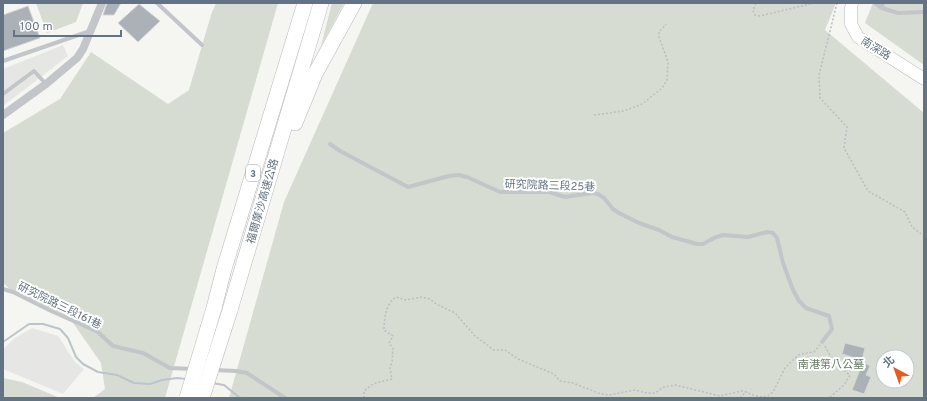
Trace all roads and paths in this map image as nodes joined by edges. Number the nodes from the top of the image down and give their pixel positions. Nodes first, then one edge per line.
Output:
1 (102, 3) edge
2 (158, 3) edge
3 (301, 3) edge
4 (305, 3) edge
5 (321, 3) edge
6 (354, 3) edge
7 (756, 3) edge
8 (814, 3) edge
9 (837, 3) edge
10 (852, 3) edge
11 (875, 3) edge
12 (883, 3) edge
13 (882, 8) junction
14 (924, 12) edge
15 (666, 24) dead end
16 (90, 31) junction
17 (294, 39) junction
18 (202, 45) dead end
19 (3, 61) edge
20 (924, 79) edge
21 (46, 84) junction
22 (3, 94) edge
23 (3, 115) edge
24 (594, 115) dead end
25 (330, 144) dead end
26 (924, 236) edge
27 (244, 263) junction
28 (3, 289) edge
29 (822, 342) junction
30 (200, 369) dead end
31 (207, 370) dead end
32 (746, 392) junction
33 (187, 398) edge
34 (202, 398) edge
35 (285, 398) edge
36 (364, 398) edge
37 (740, 398) edge
38 (829, 398) edge

1 - 16 street
2 - 18 lane
3 - 17 highway
4 - 17 highway, 福爾摩沙高速公路 / 3
5 - 27 highway, 福爾摩沙高速公路 / 3
6 - 27 highway
7 - 8 path
9 - 26 path
10 - 20 main road, 南深路
11 - 13 lane
12 - 13 lane
13 - 14 lane
15 - 24 path
16 - 19 lane
16 - 21 street
17 - 33 highway, 福爾摩沙高速公路 / 3, bridge
21 - 22 lane
21 - 23 street
25 - 29 lane, 研究院路三段25巷
27 - 34 highway, 福爾摩沙高速公路 / 3, bridge
28 - 30 lane, 研究院路三段161巷
29 - 32 path
29 - 38 path
31 - 35 lane
32 - 36 path
32 - 37 path

